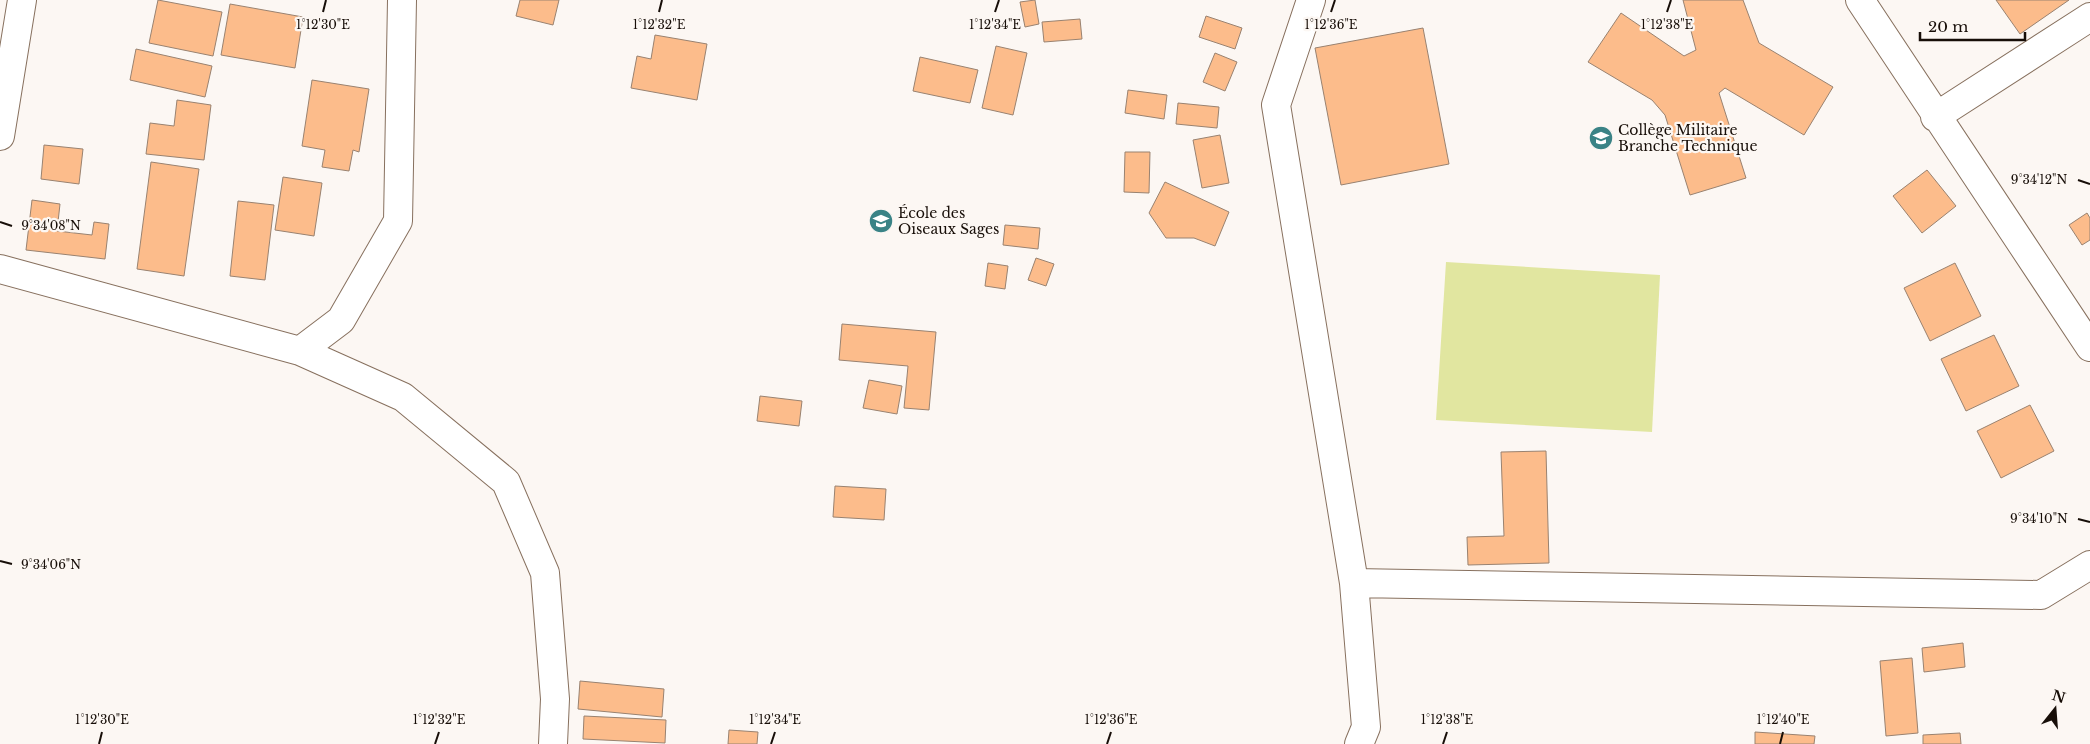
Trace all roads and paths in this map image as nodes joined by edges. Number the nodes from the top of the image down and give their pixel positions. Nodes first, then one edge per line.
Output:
1 (22, 0) edge
2 (402, 0) edge
3 (1311, 0) edge
4 (1860, 0) edge
5 (2090, 18) edge
6 (1936, 117) junction
7 (0, 136) edge
8 (0, 269) edge
9 (2090, 347) edge
10 (300, 351) junction
11 (2090, 565) edge
12 (1354, 583) junction
13 (553, 744) edge
14 (1359, 744) edge

1 - 7 street
2 - 10 street
3 - 12 street
4 - 6 street
5 - 6 street
6 - 9 street
8 - 10 street
10 - 13 street
11 - 12 street
12 - 14 street

